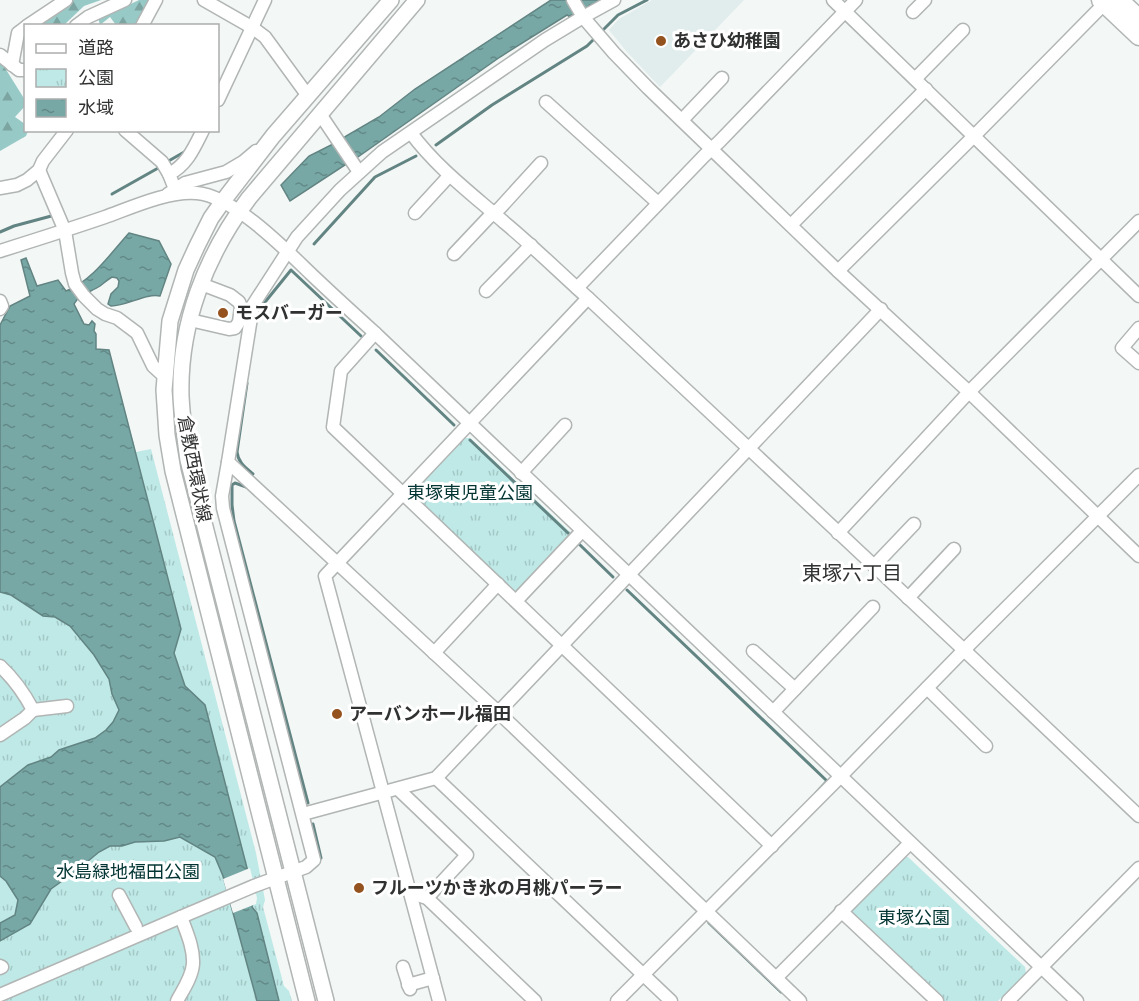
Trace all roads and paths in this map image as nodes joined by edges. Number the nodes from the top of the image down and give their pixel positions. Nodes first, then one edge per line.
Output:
1 (66, 0) edge
2 (125, 0) edge
3 (156, 0) edge
4 (204, 0) edge
5 (265, 0) edge
6 (391, 0) edge
7 (417, 0) edge
8 (573, 0) edge
9 (614, 0) edge
10 (833, 0) edge
11 (856, 0) edge
12 (925, 0) edge
13 (1108, 1) edge
14 (845, 12) junction
15 (913, 12) dead end
16 (582, 15) junction
17 (1139, 19) edge
18 (29, 24) edge
19 (79, 24) edge
20 (143, 24) edge
21 (24, 28) edge
22 (253, 28) junction
23 (963, 30) dead end
24 (1139, 36) edge
25 (0, 55) edge
26 (12, 65) junction
27 (24, 70) edge
28 (722, 78) dead end
29 (915, 79) junction
30 (926, 89) junction
31 (308, 96) junction
32 (219, 98) edge
33 (546, 102) dead end
34 (320, 114) junction
35 (682, 120) junction
36 (66, 132) edge
37 (127, 132) edge
38 (202, 132) edge
39 (411, 133) junction
40 (273, 136) junction
41 (974, 136) junction
42 (711, 149) junction
43 (541, 163) dead end
44 (166, 168) junction
45 (39, 170) junction
46 (359, 172) junction
47 (449, 176) junction
48 (0, 189) edge
49 (176, 189) junction
50 (162, 198) junction
51 (222, 201) junction
52 (658, 203) junction
53 (239, 211) junction
54 (415, 213) dead end
55 (494, 213) junction
56 (1139, 221) edge
57 (791, 225) junction
58 (65, 231) junction
59 (531, 245) junction
60 (0, 251) edge
61 (287, 251) junction
62 (454, 254) dead end
63 (1101, 259) junction
64 (838, 271) junction
65 (201, 284) junction
66 (577, 288) junction
67 (486, 291) dead end
68 (1139, 296) edge
69 (588, 298) junction
70 (0, 301) edge
71 (0, 309) edge
72 (881, 309) junction
73 (190, 320) junction
74 (1139, 328) edge
75 (375, 333) junction
76 (1139, 363) edge
77 (165, 376) junction
78 (969, 392) junction
79 (470, 424) junction
80 (566, 425) dead end
81 (749, 449) junction
82 (228, 462) junction
83 (521, 473) junction
84 (1139, 475) edge
85 (403, 493) junction
86 (1098, 517) junction
87 (914, 524) dead end
88 (582, 531) junction
89 (838, 533) junction
90 (954, 549) dead end
91 (1139, 556) edge
92 (336, 563) junction
93 (874, 566) junction
94 (628, 575) junction
95 (498, 584) junction
96 (908, 598) junction
97 (516, 601) junction
98 (873, 607) dead end
99 (561, 645) junction
100 (964, 650) junction
101 (753, 651) dead end
102 (434, 653) junction
103 (0, 666) edge
104 (927, 688) junction
105 (795, 689) junction
106 (67, 706) dead end
107 (33, 710) junction
108 (498, 712) junction
109 (773, 712) junction
110 (0, 735) edge
111 (986, 746) dead end
112 (840, 776) junction
113 (436, 778) junction
114 (398, 789) junction
115 (383, 793) junction
116 (303, 814) junction
117 (1139, 816) edge
118 (910, 843) junction
119 (772, 846) junction
120 (1139, 867) edge
121 (293, 872) junction
122 (276, 878) junction
123 (410, 893) junction
124 (119, 895) dead end
125 (427, 898) junction
126 (705, 911) junction
127 (841, 912) junction
128 (181, 916) junction
129 (136, 927) dead end
130 (403, 967) dead end
131 (1041, 968) junction
132 (643, 975) junction
133 (433, 978) junction
134 (776, 978) junction
135 (3, 991) edge
136 (177, 1001) edge
137 (307, 1001) edge
138 (326, 1001) edge
139 (439, 1001) edge
140 (535, 1001) edge
141 (617, 1001) edge
142 (671, 1001) edge
143 (800, 1001) edge
144 (938, 1001) edge
145 (1008, 1001) edge
146 (1077, 1001) edge

1 - 18 street
2 - 19 street
3 - 20 street
4 - 22 street
5 - 22 street
6 - 31 main road, 倉敷西環状線
7 - 34 main road, 倉敷西環状線
8 - 16 street
9 - 16 street
10 - 14 street
11 - 14 street
12 - 15 street
13 - 17 highway
13 - 24 highway
13 - 41 street
14 - 29 street
14 - 42 street
16 - 35 street
16 - 39 street
21 - 26 street
22 - 31 street
22 - 32 street
23 - 29 street
25 - 26 street
26 - 27 street
28 - 35 street
29 - 30 street
30 - 41 street
30 - 57 street
31 - 40 main road, 倉敷西環状線
33 - 52 street
34 - 46 street
34 - 53 main road, 倉敷西環状線
35 - 42 street
36 - 45 street
37 - 44 street
38 - 44 street
39 - 46 street
39 - 47 street
40 - 49 street
40 - 51 main road, 倉敷西環状線
41 - 63 street
41 - 64 street
42 - 52 street
42 - 57 street
43 - 55 street
44 - 49 street
45 - 48 street
45 - 58 street
46 - 61 street
47 - 54 street
47 - 55 street
49 - 50 street
50 - 51 street
50 - 58 street
51 - 53 street
51 - 77 main road, 倉敷西環状線
52 - 66 street
53 - 61 street
53 - 65 main road, 倉敷西環状線
55 - 59 street
55 - 62 street
56 - 63 street
57 - 64 street
58 - 60 street
58 - 77 street
59 - 66 street
59 - 67 street
61 - 75 street
61 - 82 street
63 - 68 street
63 - 78 street
64 - 72 street
65 - 73 main road, 倉敷西環状線
65 - 73 street
66 - 69 street
69 - 79 street
69 - 81 street
70 - 71 street
72 - 78 street
72 - 81 street
73 - 121 main road, 倉敷西環状線
74 - 76 street
75 - 79 street
75 - 85 street
77 - 122 main road, 倉敷西環状線
78 - 86 street
78 - 89 street
79 - 83 street
79 - 85 street
80 - 83 street
81 - 89 street
81 - 94 street
82 - 92 street
82 - 116 street
83 - 88 street
84 - 86 street
85 - 92 street
85 - 95 street
86 - 91 street
86 - 100 street
87 - 93 street
88 - 94 street
88 - 97 street
89 - 93 street
90 - 96 street
92 - 102 street
92 - 115 street
93 - 96 street
94 - 99 street
94 - 109 street
95 - 97 street
95 - 102 street
96 - 100 street
97 - 99 street
98 - 105 street
99 - 108 street
99 - 119 street
100 - 104 street
100 - 117 street
101 - 105 street
102 - 108 street
103 - 107 street
104 - 111 street
104 - 112 street
105 - 109 street
106 - 107 street
107 - 110 street
108 - 113 street
108 - 126 street
109 - 112 street
112 - 118 street
112 - 119 street
113 - 114 street
113 - 132 street
114 - 115 street
114 - 125 street
115 - 116 street
115 - 123 street
116 - 121 street
118 - 127 street
118 - 131 street
119 - 126 street
120 - 131 street
121 - 122 street
121 - 138 main road, 倉敷西環状線
122 - 128 street
122 - 137 main road, 倉敷西環状線
123 - 125 street
123 - 133 street
124 - 129 street
125 - 140 street
126 - 132 street
126 - 134 street
127 - 134 street
127 - 144 street
128 - 135 street
128 - 136 street
130 - 133 street
131 - 145 street
131 - 146 street
132 - 141 street
132 - 142 street
133 - 139 street
134 - 143 street

